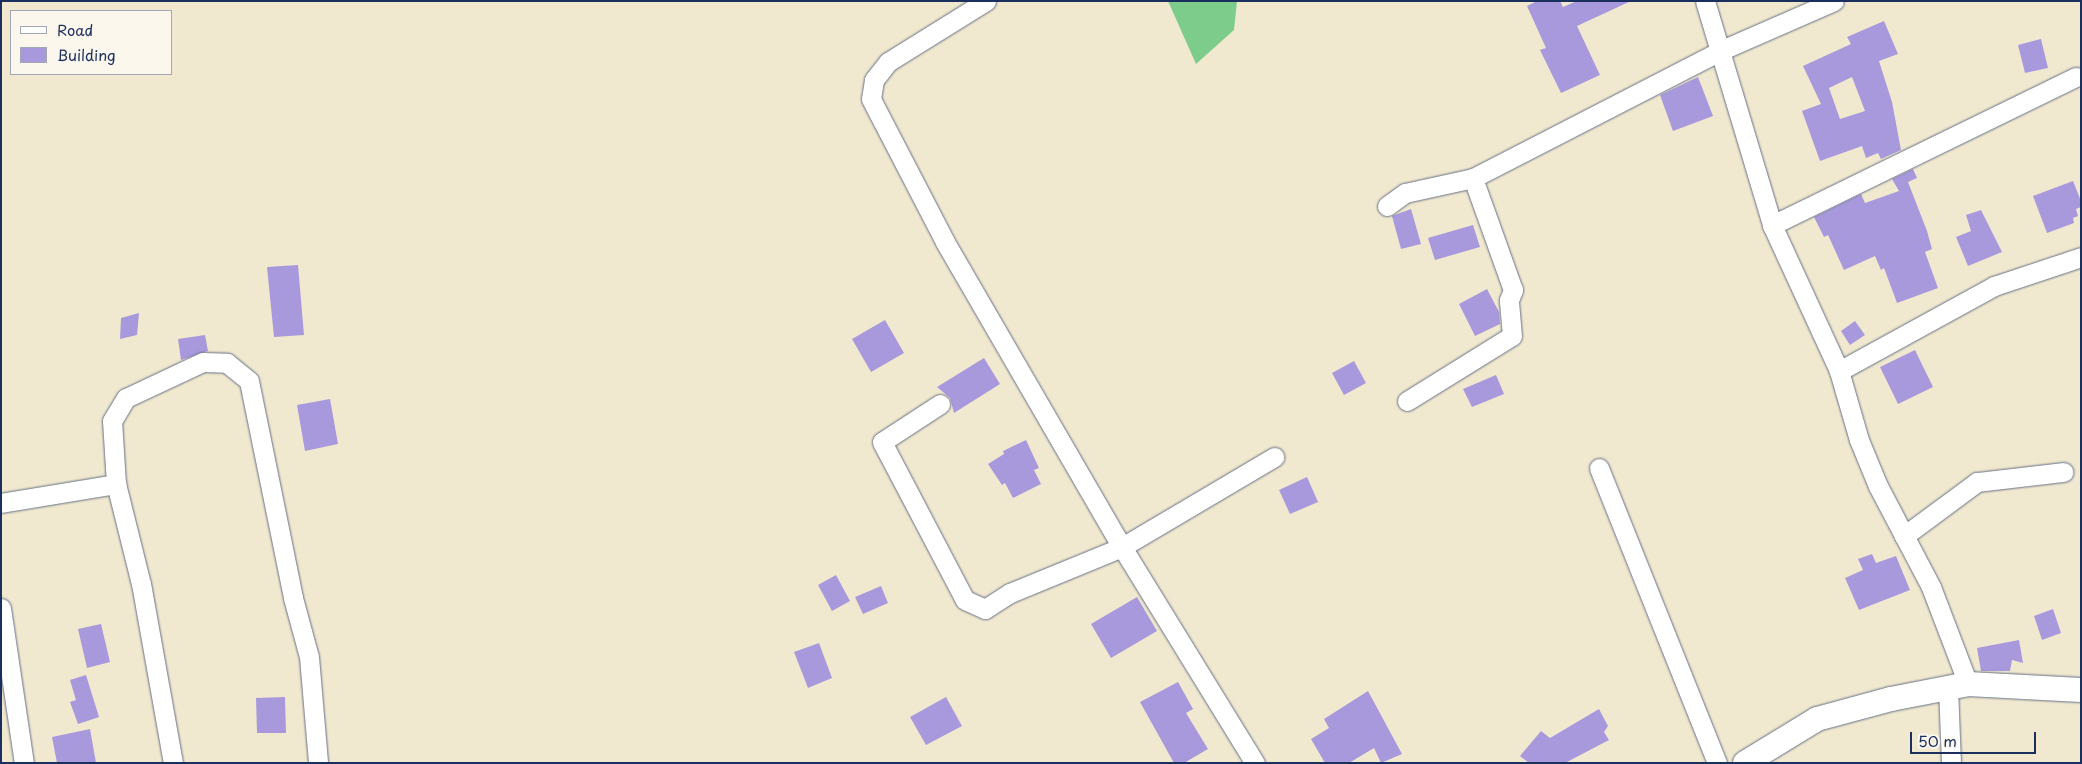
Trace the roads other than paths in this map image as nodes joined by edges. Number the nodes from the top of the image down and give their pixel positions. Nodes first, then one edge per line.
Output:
1 (986, 1) edge
2 (1705, 1) edge
3 (1834, 1) edge
4 (1722, 50) junction
5 (2076, 77) dead end
6 (1473, 178) junction
7 (1387, 206) dead end
8 (1772, 225) junction
9 (2081, 257) edge
10 (1839, 371) junction
11 (1407, 401) dead end
12 (940, 404) dead end
13 (1274, 457) dead end
14 (1599, 468) dead end
15 (2064, 472) dead end
16 (116, 484) junction
17 (1, 503) edge
18 (1904, 536) junction
19 (1122, 547) junction
20 (1, 608) edge
21 (1958, 686) junction
22 (2081, 690) edge
23 (24, 763) edge
24 (173, 763) edge
25 (318, 763) edge
26 (1255, 763) edge
27 (1718, 763) edge
28 (1745, 763) edge
29 (1951, 763) edge

1 - 19 street
2 - 4 street
3 - 4 street
4 - 6 street
4 - 8 street
5 - 8 street
6 - 7 street
6 - 11 street
8 - 10 street
9 - 10 street
10 - 18 street
12 - 19 street
13 - 19 street
14 - 27 street
15 - 18 street
16 - 17 street
16 - 24 street
16 - 25 street
18 - 21 street
19 - 26 street
20 - 23 street
21 - 22 street
21 - 28 street
21 - 29 street

